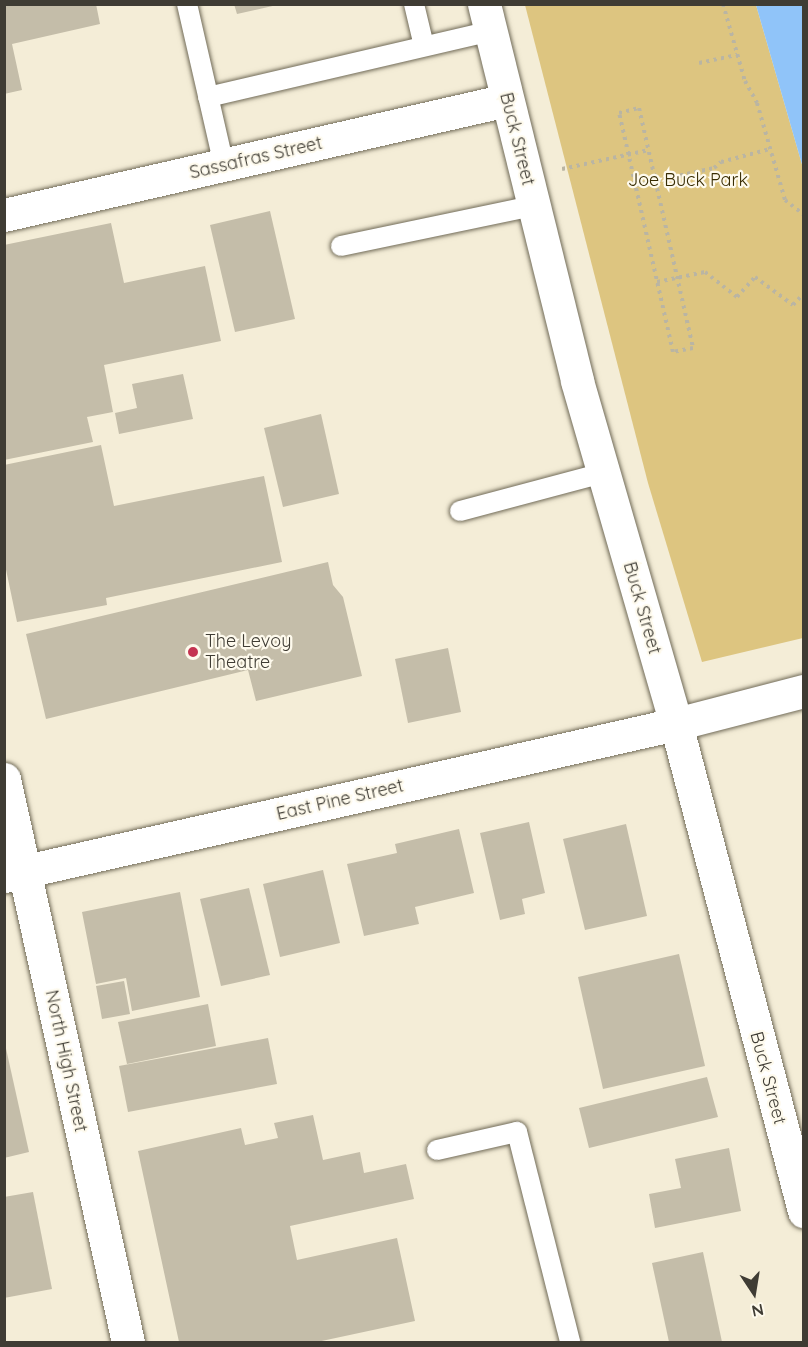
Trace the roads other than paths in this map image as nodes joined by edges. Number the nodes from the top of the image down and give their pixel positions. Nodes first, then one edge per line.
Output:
1 (187, 4) edge
2 (414, 4) edge
3 (487, 18) edge
4 (423, 46) junction
5 (208, 97) junction
6 (507, 100) junction
7 (224, 165) junction
8 (533, 206) junction
9 (4, 215) edge
10 (342, 246) dead end
11 (603, 473) junction
12 (460, 511) dead end
13 (804, 692) edge
14 (676, 724) junction
15 (4, 779) edge
16 (15, 874) edge
17 (437, 1150) dead end
18 (804, 1211) edge
19 (128, 1342) edge
20 (570, 1342) edge

1 - 5 lane
2 - 4 lane
3 - 4 lane
3 - 6 street, Buck Street
4 - 5 lane
5 - 7 lane
6 - 7 street, Sassafras Street
6 - 8 street, Buck Street
7 - 9 street, Sassafras Street
8 - 10 lane
8 - 11 street, Buck Street
11 - 12 lane
11 - 14 street, Buck Street
13 - 14 street, East Pine Street
14 - 16 street, East Pine Street
14 - 18 street, Buck Street
15 - 16 street, North High Street
16 - 19 street, North High Street
17 - 20 lane

